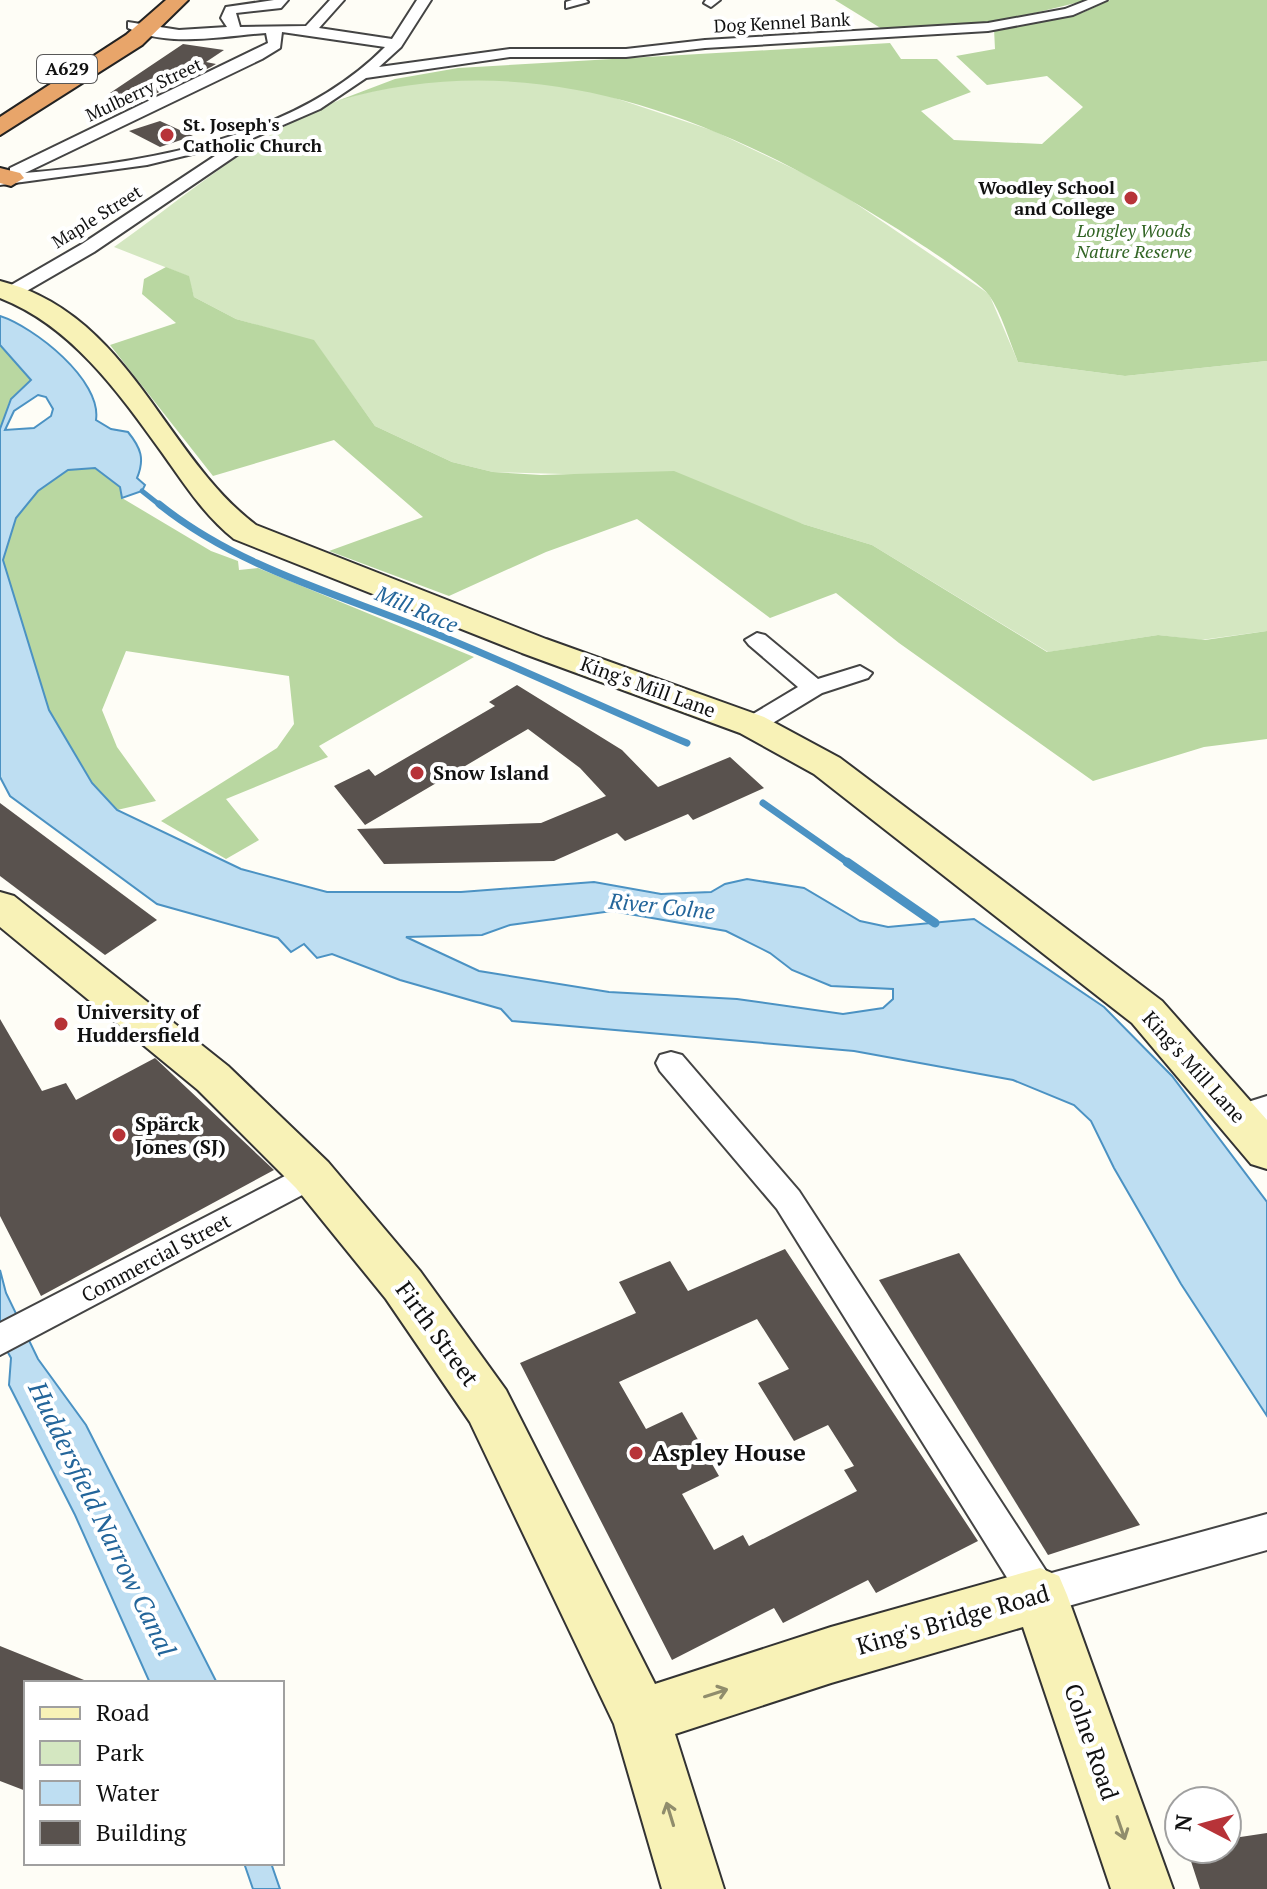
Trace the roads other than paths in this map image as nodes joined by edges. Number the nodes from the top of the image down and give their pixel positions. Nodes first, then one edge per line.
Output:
1 (163, 0) edge
2 (178, 0) edge
3 (281, 0) edge
4 (337, 0) edge
5 (424, 0) edge
6 (1100, 0) edge
7 (139, 28) junction
8 (268, 29) junction
9 (235, 30) junction
10 (310, 30) junction
11 (396, 44) junction
12 (438, 47) dead end
13 (510, 53) junction
14 (363, 74) junction
15 (0, 109) edge
16 (0, 128) edge
17 (264, 129) junction
18 (167, 157) junction
19 (203, 174) junction
20 (3, 177) edge
21 (6, 291) edge
22 (757, 640) dead end
23 (860, 673) dead end
24 (814, 688) junction
25 (752, 725) junction
26 (0, 906) edge
27 (671, 1063) dead end
28 (1254, 1113) edge
29 (1267, 1151) edge
30 (312, 1175) junction
31 (0, 1340) edge
32 (1267, 1532) edge
33 (1040, 1595) junction
34 (641, 1717) junction
35 (693, 1889) edge
36 (1142, 1889) edge

1 - 7 highway, A629
2 - 7 highway, A629
3 - 9 street
4 - 10 street
5 - 11 street
6 - 13 street, Dog Kennel Bank
7 - 9 street
7 - 15 highway, A629
7 - 16 highway, A629
8 - 9 street
8 - 10 street
8 - 20 street, Mulberry Street
10 - 11 street
11 - 14 street
12 - 13 street, Dog Kennel Bank
13 - 14 street, Dog Kennel Bank
14 - 17 street
17 - 18 street
17 - 19 street, Maple Street
18 - 19 street
18 - 20 street
19 - 21 street, Maple Street
21 - 25 street, King's Mill Lane
22 - 24 street
23 - 24 street
24 - 25 street
25 - 28 street, King's Mill Lane
26 - 30 street, Firth Street
27 - 33 street
28 - 29 street, King's Mill Lane
30 - 31 street, Commercial Street
30 - 34 street, Firth Street
32 - 33 street, King's Bridge Road
34 -> 33 street, King's Bridge Road
33 -> 36 street, Colne Road
35 -> 34 street, Firth Street

